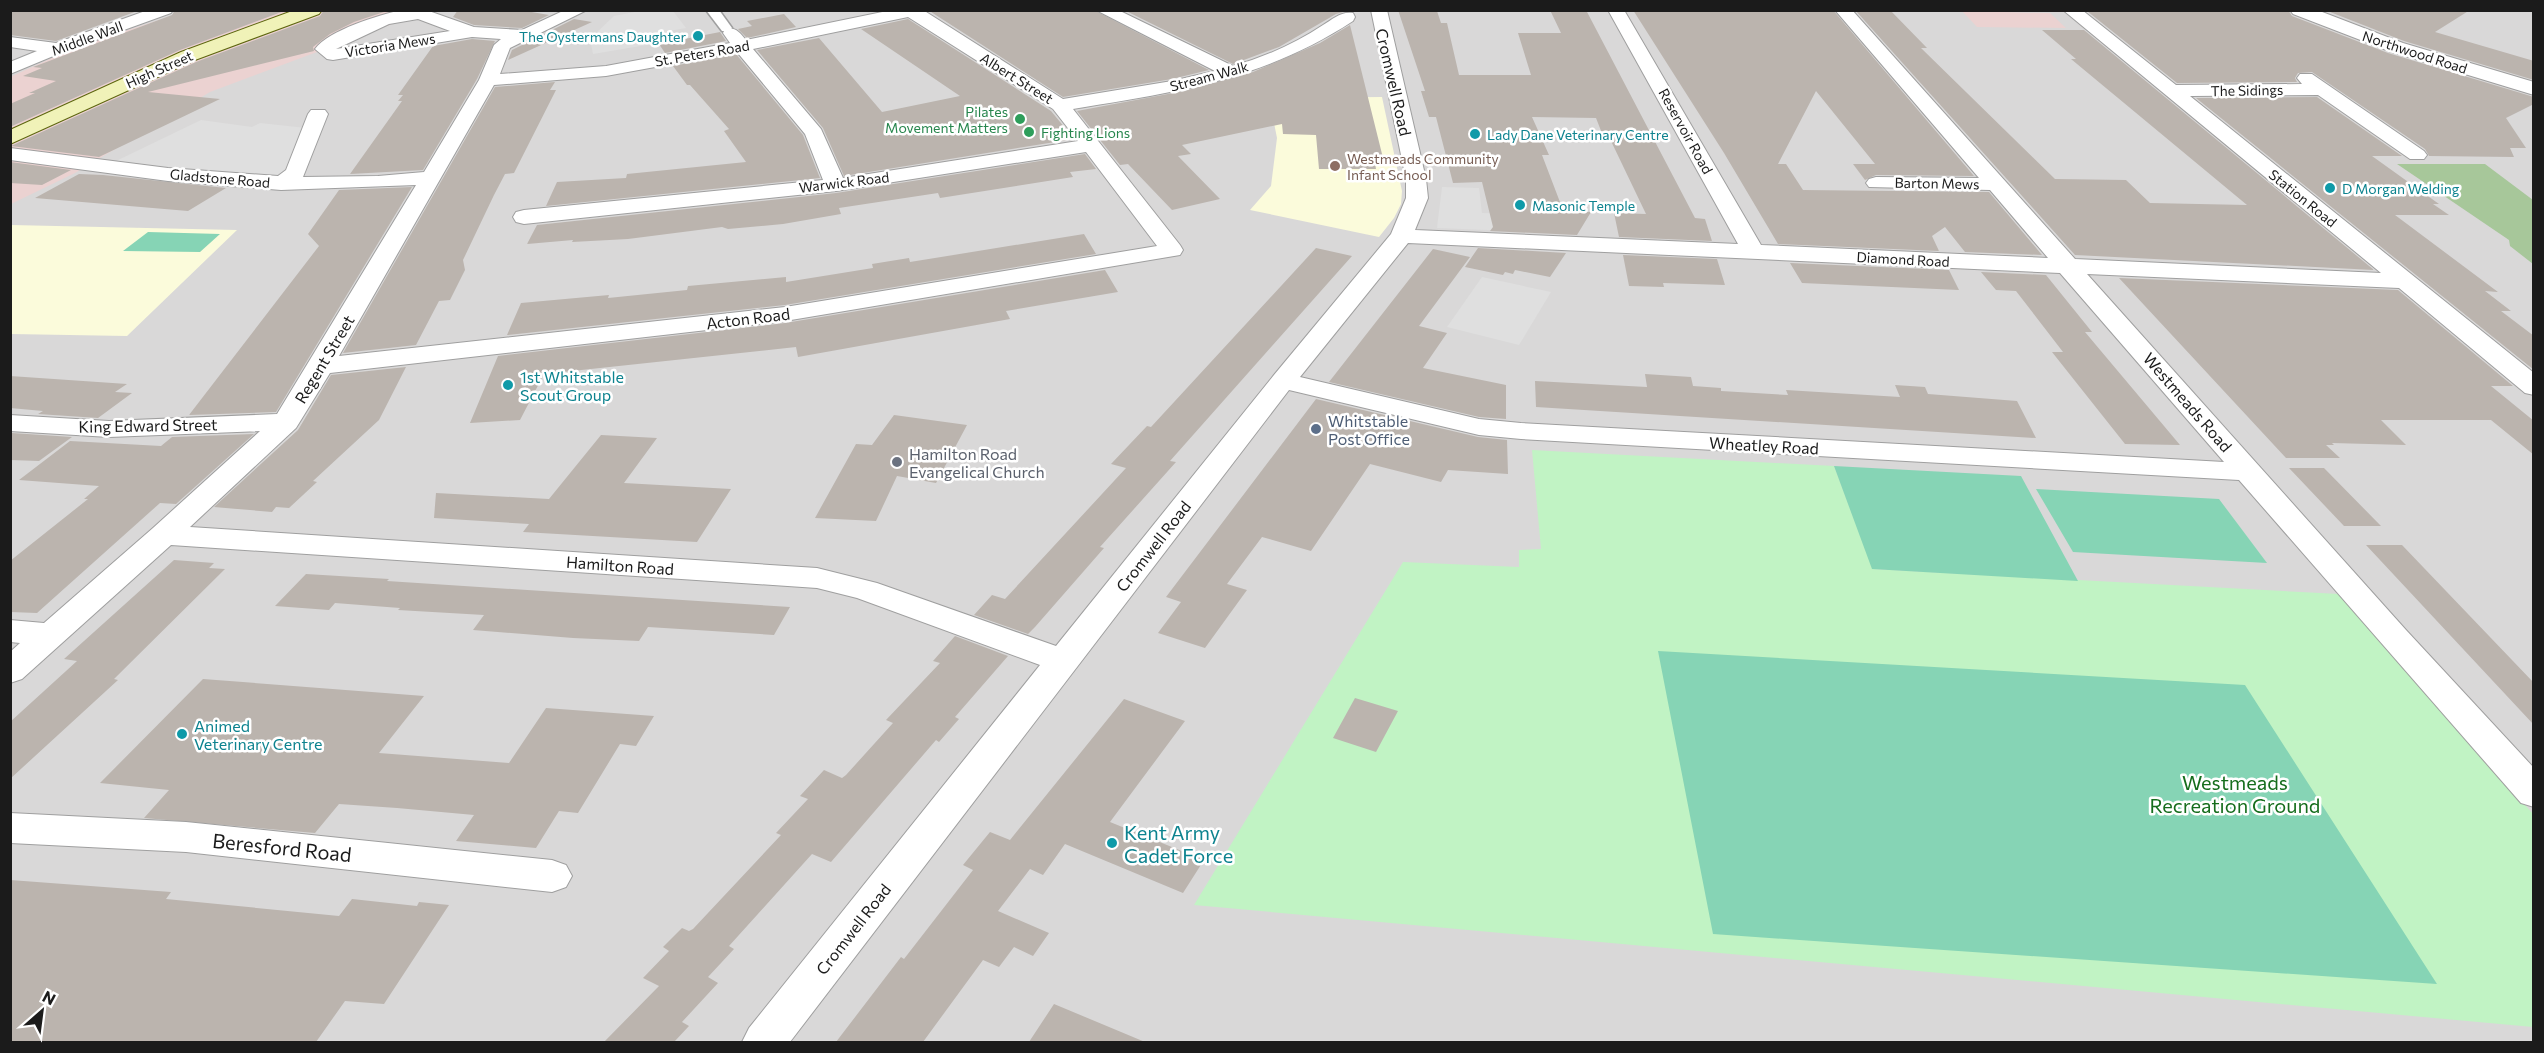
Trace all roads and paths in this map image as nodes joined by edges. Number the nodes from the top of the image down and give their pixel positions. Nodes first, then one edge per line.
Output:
1 (165, 10) edge
2 (313, 10) edge
3 (579, 10) edge
4 (712, 10) edge
5 (1104, 10) edge
6 (1617, 10) edge
7 (1843, 10) edge
8 (2071, 10) edge
9 (2299, 10) edge
10 (911, 11) edge
11 (1360, 14) edge
12 (718, 29) joint
13 (472, 32) junction
14 (521, 35) junction
15 (10, 42) edge
16 (742, 46) junction
17 (57, 48) junction
18 (10, 69) edge
19 (1231, 72) junction
20 (2303, 76) dead end
21 (488, 80) junction
22 (2322, 89) junction
23 (2534, 89) edge
24 (2172, 91) junction
25 (1060, 105) junction
26 (318, 114) dead end
27 (10, 138) edge
28 (1090, 144) junction
29 (10, 154) edge
30 (2417, 155) dead end
31 (431, 178) junction
32 (1876, 183) dead end
33 (281, 184) junction
34 (1997, 184) junction
35 (836, 185) junction
36 (524, 217) dead end
37 (1402, 236) junction
38 (1172, 250) joint
39 (1754, 252) junction
40 (2068, 266) junction
41 (2404, 281) junction
42 (321, 366) junction
43 (1282, 381) junction
44 (2534, 387) edge
45 (286, 422) junction
46 (10, 423) edge
47 (2250, 472) junction
48 (164, 535) junction
49 (10, 631) edge
50 (49, 635) junction
51 (1063, 661) junction
52 (10, 671) edge
53 (2534, 793) edge
54 (10, 828) edge
55 (552, 876) dead end
56 (764, 1042) edge

1 - 17 street, Middle Wall
2 - 27 main road, High Street
3 - 14 street, Regent Street
4 - 12 street
5 - 19 street
6 - 39 street, Reservoir Road
7 - 34 street, Westmeads Road
8 - 24 street, Station Road
9 - 23 street, Northwood Road
10 - 16 street, St. Peters Road
10 - 25 street, Albert Street
11 - 19 street, Stream Walk
11 - 37 street, Cromwell Road
12 - 16 street
13 - 13 street, Victoria Mews
13 - 14 street, Victoria Mews
14 - 21 street, Regent Street
15 - 17 street
16 - 21 street, St. Peters Road
16 - 35 street
17 - 18 street, Middle Wall
19 - 25 street, Stream Walk
20 - 22 street, The Sidings
21 - 31 street, Regent Street
22 - 24 street, The Sidings
22 - 30 street, The Sidings
24 - 41 street, Station Road
25 - 28 street, Albert Street
26 - 33 street
28 - 35 street, Warwick Road
28 - 38 street, Albert Street
29 - 33 street, Gladstone Road
31 - 33 street, Gladstone Road
31 - 42 street, Regent Street
32 - 34 street, Barton Mews
34 - 40 street, Westmeads Road
35 - 36 street, Warwick Road
37 - 39 street, Diamond Road
37 - 43 street, Cromwell Road
38 - 42 street, Acton Road
39 - 40 street, Diamond Road
40 - 41 street, Diamond Road
40 - 47 street, Westmeads Road
41 - 44 street, Station Road
42 - 45 street, Regent Street
43 - 47 street, Wheatley Road
43 - 51 street, Cromwell Road
45 - 46 street, King Edward Street
45 - 48 street, Regent Street
47 - 53 street, Westmeads Road
48 - 50 street, Regent Street
48 - 51 street, Hamilton Road
49 - 50 street
50 - 52 street, Regent Street
51 - 56 street, Cromwell Road
54 - 55 street, Beresford Road

